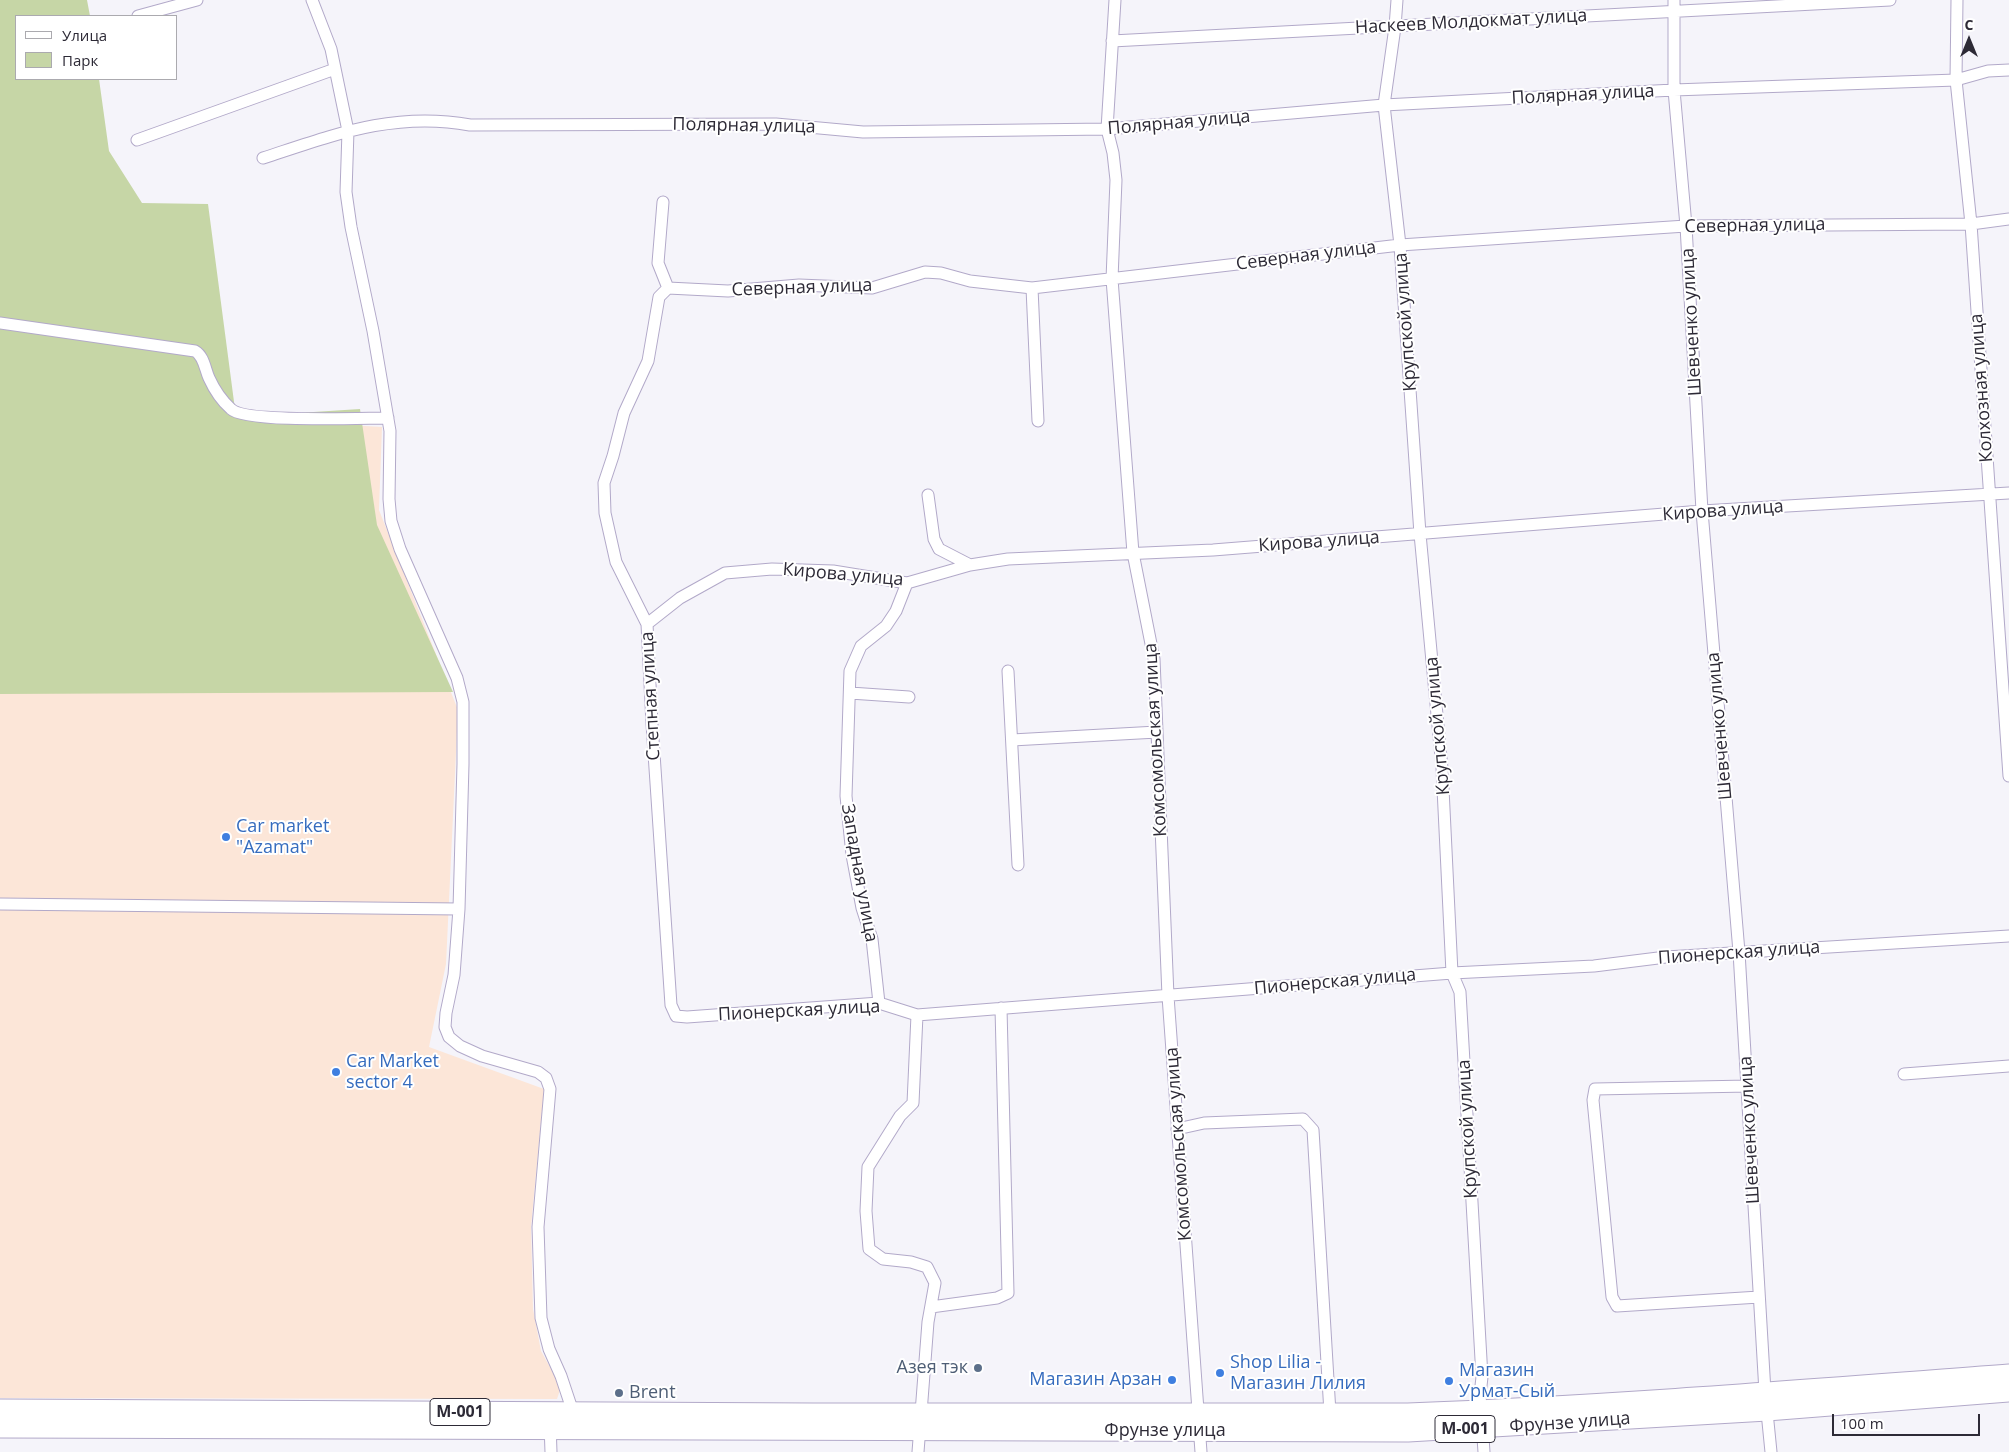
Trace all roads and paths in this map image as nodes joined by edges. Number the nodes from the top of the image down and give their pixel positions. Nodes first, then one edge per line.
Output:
1 (197, 0) edge
2 (312, 0) edge
3 (1115, 0) edge
4 (1397, 0) edge
5 (1890, 0) edge
6 (1958, 0) edge
7 (1674, 5) edge
8 (142, 15) edge
9 (1395, 27) junction
10 (1112, 41) junction
11 (335, 69) junction
12 (2009, 70) edge
13 (1956, 80) junction
14 (1674, 90) junction
15 (1384, 105) junction
16 (1107, 129) junction
17 (348, 131) junction
18 (137, 140) dead end
19 (263, 158) dead end
20 (663, 202) dead end
21 (2009, 219) edge
22 (1971, 224) junction
23 (1686, 226) junction
24 (1400, 245) junction
25 (1112, 279) junction
26 (668, 288) junction
27 (1032, 288) junction
28 (0, 323) edge
29 (388, 418) junction
30 (1038, 421) dead end
31 (2009, 492) edge
32 (1988, 494) junction
33 (928, 495) dead end
34 (1702, 511) junction
35 (1420, 534) junction
36 (1133, 553) junction
37 (970, 565) junction
38 (906, 583) junction
39 (647, 624) junction
40 (1008, 671) dead end
41 (850, 693) junction
42 (909, 697) dead end
43 (1157, 732) junction
44 (1012, 740) junction
45 (2009, 776) edge
46 (1018, 865) dead end
47 (0, 904) edge
48 (459, 909) junction
49 (2009, 936) edge
50 (1739, 952) junction
51 (1452, 973) junction
52 (1168, 996) junction
53 (879, 1003) junction
54 (671, 1005) joint
55 (1001, 1008) junction
56 (916, 1015) junction
57 (2009, 1066) edge
58 (1904, 1074) dead end
59 (1748, 1086) junction
60 (1177, 1129) junction
61 (1759, 1297) junction
62 (931, 1307) junction
63 (2009, 1374) edge
64 (1765, 1392) junction
65 (2009, 1392) edge
66 (0, 1409) edge
67 (1481, 1410) junction
68 (1767, 1411) junction
69 (573, 1412) junction
70 (1198, 1413) junction
71 (1330, 1413) junction
72 (550, 1421) junction
73 (669, 1422) junction
74 (920, 1422) junction
75 (0, 1428) edge
76 (1483, 1429) junction
77 (1200, 1432) junction
78 (551, 1452) edge
79 (918, 1452) edge
80 (1201, 1452) edge
81 (1484, 1452) edge
82 (1771, 1452) edge

1 - 8 street
2 - 11 street
3 - 10 street, Комсомольская улица
4 - 9 street, Крупской улица
5 - 7 street, Наскеев Молдокмат улица
6 - 13 street, Колхозная улица
7 - 9 street, Наскеев Молдокмат улица
7 - 14 street, Шевченко улица
9 - 10 street, Наскеев Молдокмат улица
9 - 15 street, Крупской улица
10 - 16 street, Комсомольская улица
11 - 17 street
11 - 18 street
12 - 13 street, Полярная улица
13 - 14 street, Полярная улица
13 - 22 street, Колхозная улица
14 - 15 street, Полярная улица
14 - 23 street, Шевченко улица
15 - 16 street, Полярная улица
15 - 24 street, Крупской улица
16 - 17 street, Полярная улица
16 - 25 street, Комсомольская улица
17 - 19 street, Полярная улица
17 - 29 street
20 - 26 street
21 - 22 street, Северная улица
22 - 23 street, Северная улица
22 - 32 street, Колхозная улица
23 - 24 street, Северная улица
23 - 34 street, Шевченко улица
24 - 25 street, Северная улица
24 - 35 street, Крупской улица
25 - 27 street, Северная улица
25 - 36 street, Комсомольская улица
26 - 27 street, Северная улица
26 - 39 street, Степная улица
27 - 30 street
28 - 29 street
29 - 48 street
31 - 32 street, Кирова улица
32 - 34 street, Кирова улица
32 - 45 street, Колхозная улица
33 - 37 street
34 - 35 street, Кирова улица
34 - 50 street, Шевченко улица
35 - 36 street, Кирова улица
35 - 51 street, Крупской улица
36 - 37 street, Кирова улица
36 - 43 street, Комсомольская улица
37 - 38 street, Кирова улица
38 - 39 street, Кирова улица
38 - 41 street, Западная улица
39 - 54 street, Степная улица
40 - 44 street
41 - 42 street
41 - 53 street, Западная улица
43 - 44 street
43 - 52 street, Комсомольская улица
44 - 46 street
47 - 48 street
48 - 69 street
49 - 50 street, Пионерская улица
50 - 51 street, Пионерская улица
50 - 59 street, Шевченко улица
51 - 52 street, Пионерская улица
51 - 67 street, Крупской улица
52 - 55 street, Пионерская улица
52 - 60 street, Комсомольская улица
53 - 54 street, Пионерская улица
53 - 56 street, Пионерская улица
55 - 56 street, Пионерская улица
55 - 62 street
56 - 62 street
57 - 58 street
59 - 61 street, Шевченко улица
59 - 61 street
60 - 70 street, Комсомольская улица
60 - 71 street
61 - 64 street, Шевченко улица
62 - 74 street
63 - 64 main road, Фрунзе улица / M-001
64 - 67 main road, Фрунзе улица / M-001
64 - 68 street, Шевченко улица
65 - 68 main road, Фрунзе улица / M-001
66 - 72 main road, M-001
67 - 71 main road, Фрунзе улица / M-001
67 - 76 street, Крупской улица
68 - 76 main road, Фрунзе улица / M-001
68 - 82 street, Шевченко улица
69 - 72 main road, M-001
69 - 73 main road, M-001
70 - 71 main road, Фрунзе улица / M-001
70 - 74 main road, Фрунзе улица / M-001
70 - 77 street, Комсомольская улица
72 - 73 main road, M-001
72 - 75 main road, M-001
72 - 78 street
73 - 74 main road, M-001
74 - 77 main road, Фрунзе улица / M-001
74 - 79 street
76 - 77 main road, Фрунзе улица / M-001
76 - 81 street, Крупской улица
77 - 80 street, Комсомольская улица

